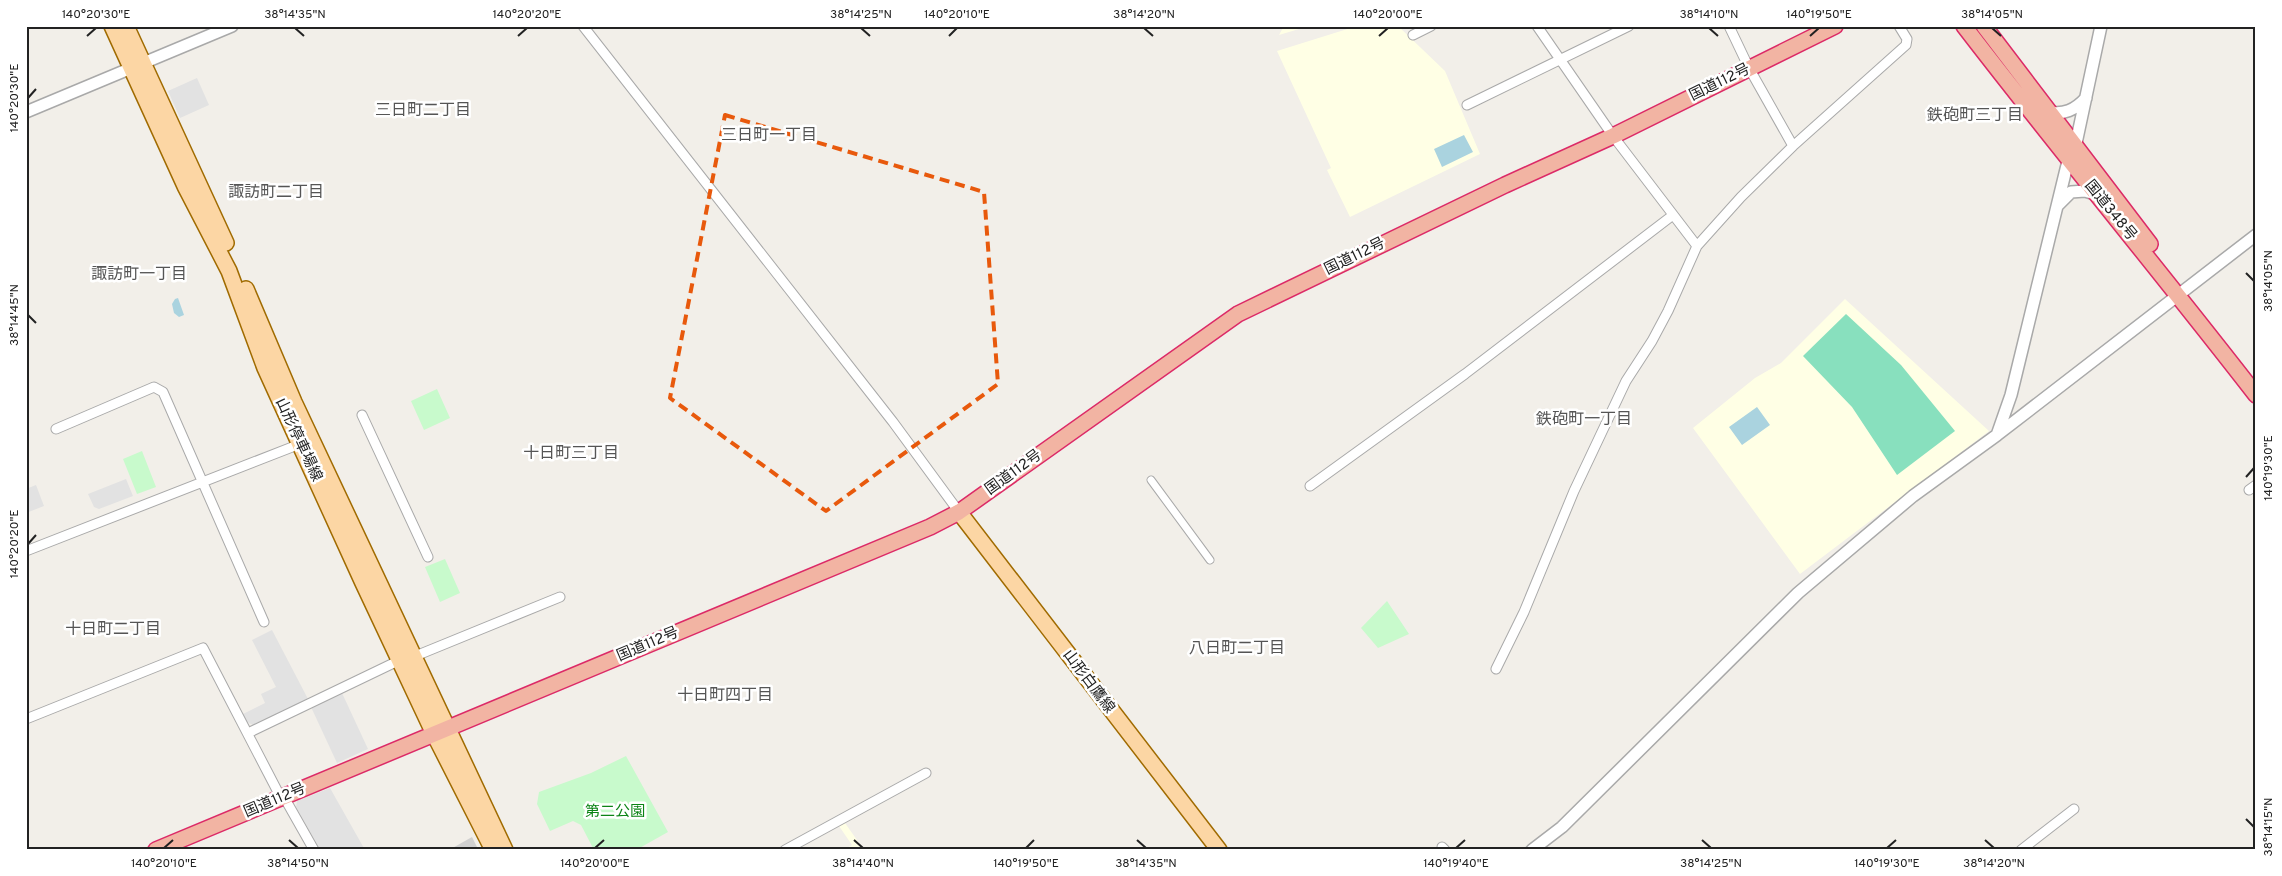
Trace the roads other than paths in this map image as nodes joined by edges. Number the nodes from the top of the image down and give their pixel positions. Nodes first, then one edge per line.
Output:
1 (112, 26) edge
2 (126, 26) edge
3 (232, 26) edge
4 (583, 26) edge
5 (1432, 26) edge
6 (1537, 26) edge
7 (1630, 26) edge
8 (1729, 26) edge
9 (1836, 26) edge
10 (1899, 26) edge
11 (1964, 26) edge
12 (1984, 26) edge
13 (2101, 26) edge
14 (1413, 34) dead end
15 (1559, 59) junction
16 (136, 66) junction
17 (1749, 68) junction
18 (2086, 97) junction
19 (1467, 105) dead end
20 (26, 112) edge
21 (2048, 112) junction
22 (1613, 136) junction
23 (1794, 146) junction
24 (2071, 154) junction
25 (2098, 196) junction
26 (2055, 209) junction
27 (1673, 215) junction
28 (2256, 235) edge
29 (1697, 246) junction
30 (2183, 293) junction
31 (2256, 381) edge
32 (2256, 396) edge
33 (362, 415) dead end
34 (56, 429) dead end
35 (1997, 435) junction
36 (300, 444) junction
37 (1151, 480) dead end
38 (203, 482) junction
39 (1310, 486) dead end
40 (959, 512) junction
41 (26, 551) edge
42 (428, 557) dead end
43 (1210, 560) dead end
44 (560, 597) dead end
45 (264, 622) dead end
46 (406, 659) junction
47 (1496, 669) dead end
48 (26, 719) edge
49 (449, 728) junction
50 (248, 733) junction
51 (434, 734) junction
52 (926, 773) dead end
53 (282, 798) junction
54 (2074, 809) dead end
55 (156, 850) edge
56 (314, 850) edge
57 (493, 850) edge
58 (505, 850) edge
59 (785, 850) edge
60 (1218, 850) edge
61 (1532, 850) edge
62 (2021, 850) edge

1 - 16 main road, 山形停車場線
2 - 16 main road, 山形停車場線
3 - 16 street
4 - 40 street
5 - 14 street
6 - 15 street
7 - 15 street
8 - 17 street
9 - 17 highway, 国道112号
10 - 23 street
11 - 24 highway, 国道348号
12 - 21 highway, 国道348号
13 - 18 street
15 - 19 street
15 - 22 street
16 - 20 street
16 - 36 main road, 山形停車場線
16 - 46 main road, 山形停車場線
17 - 22 highway, 国道112号
17 - 23 street
18 - 21 street
18 - 24 street
21 - 24 highway, 国道348号
22 - 27 street
22 - 40 highway, 国道112号
23 - 29 street
24 - 25 highway, 国道348号
24 - 26 street
24 - 30 highway, 国道348号
25 - 26 street
25 - 30 highway, 国道348号
26 - 35 street
27 - 29 street
27 - 39 street
28 - 30 street
29 - 47 street
30 - 31 highway, 国道348号
30 - 32 highway, 国道348号
30 - 35 street
33 - 42 street
34 - 38 street
35 - 61 street
36 - 38 street
36 - 46 main road, 山形停車場線
37 - 43 street
38 - 41 street
38 - 45 street
40 - 49 highway, 国道112号
40 - 60 main road, 山形白鷹線
44 - 46 street
46 - 49 main road, 山形停車場線
46 - 50 street
46 - 51 main road, 山形停車場線
48 - 50 street
49 - 51 highway, 国道112号
49 - 58 main road, 山形停車場線
50 - 53 street
51 - 53 highway, 国道112号
51 - 57 main road, 山形停車場線
52 - 59 street
53 - 55 highway, 国道112号
53 - 56 street
54 - 62 street

